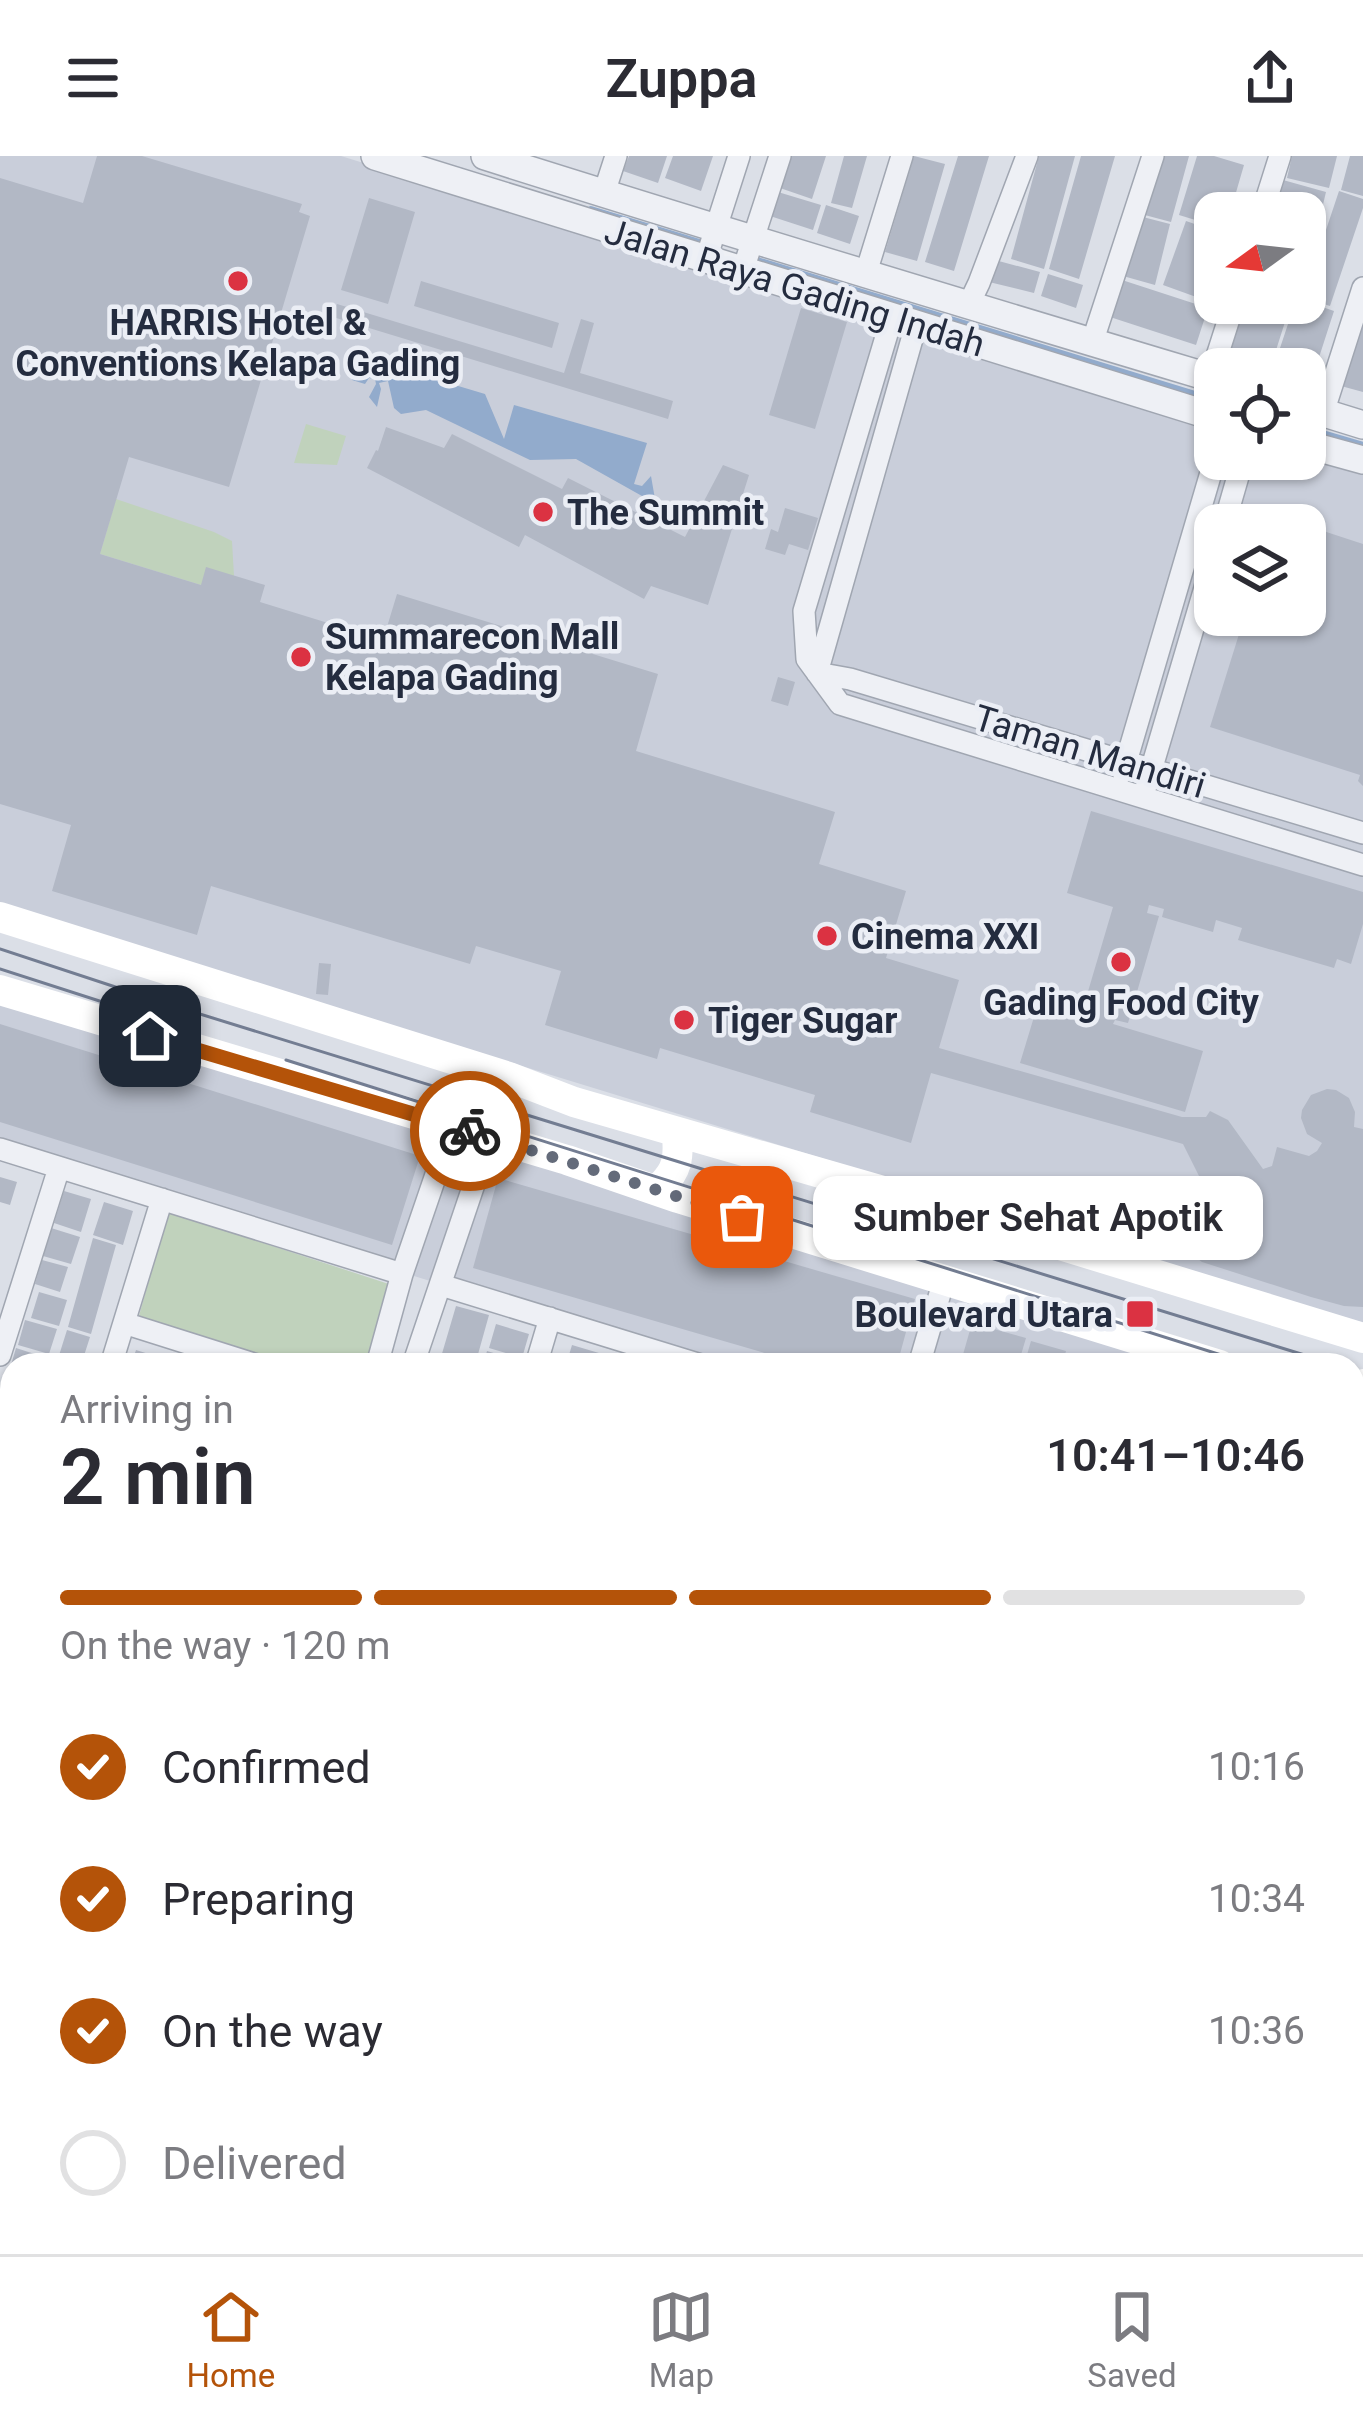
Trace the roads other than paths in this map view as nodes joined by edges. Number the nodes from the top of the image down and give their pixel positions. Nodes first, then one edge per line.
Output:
1 (375, 156) edge
2 (616, 156) edge
3 (739, 156) edge
4 (780, 156) edge
5 (902, 156) edge
6 (1028, 156) edge
7 (1153, 156) edge
8 (1280, 156) edge
9 (495, 158) edge
10 (1269, 192) edge
11 (604, 193) junction
12 (716, 226) junction
13 (748, 255) junction
14 (706, 259) junction
15 (865, 276) junction
16 (1363, 288) edge
17 (968, 306) junction
18 (904, 321) junction
19 (1092, 344) junction
20 (1194, 374) edge
21 (1326, 380) edge
22 (1194, 411) edge
23 (1326, 414) edge
24 (1363, 425) edge
25 (1326, 450) edge
26 (1363, 460) edge
27 (1209, 480) edge
28 (834, 509) junction
29 (860, 517) junction
30 (827, 535) junction
31 (853, 542) junction
32 (1194, 626) edge
33 (1163, 636) junction
34 (1189, 643) junction
35 (812, 666) junction
36 (1126, 763) junction
37 (1150, 770) junction
38 (1118, 790) junction
39 (1144, 797) junction
40 (1363, 833) edge
41 (1363, 865) edge
42 (0, 917) edge
43 (0, 990) edge
44 (453, 1125) junction
45 (490, 1137) junction
46 (688, 1137) junction
47 (0, 1149) edge
48 (59, 1168) junction
49 (670, 1191) junction
50 (162, 1199) junction
51 (422, 1219) junction
52 (459, 1230) junction
53 (402, 1274) junction
54 (944, 1280) junction
55 (441, 1285) junction
56 (550, 1318) junction
57 (124, 1323) junction
58 (1362, 1339) edge
59 (1, 1353) edge
60 (115, 1353) edge
61 (218, 1353) edge
62 (380, 1353) edge
63 (417, 1353) edge
64 (540, 1353) edge
65 (644, 1353) edge
66 (923, 1353) edge
67 (1181, 1353) edge

1 - 14 street, Jalan Raya Gading Indah
2 - 11 street
3 - 12 street
4 - 13 street
5 - 15 street
6 - 17 street
7 - 19 street
8 - 10 street
9 - 11 street, Jalan Raya Gading Indah
11 - 12 street, Jalan Raya Gading Indah
12 - 13 street, Jalan Raya Gading Indah
12 - 14 street
13 - 14 street, Jalan Raya Gading Indah
13 - 15 street, Jalan Raya Gading Indah
13 - 18 street, Jalan Raya Gading Indah
15 - 17 street, Jalan Raya Gading Indah
16 - 21 street
17 - 19 street, Jalan Raya Gading Indah
18 - 22 street, Jalan Raya Gading Indah
18 - 28 street
18 - 29 street
19 - 20 street, Jalan Raya Gading Indah
23 - 24 street
25 - 26 street
27 - 33 street
28 - 29 street
28 - 30 street
29 - 31 street
30 - 31 street
30 - 35 street
31 - 35 street
32 - 34 street
33 - 34 street
33 - 36 street
34 - 37 street
35 - 36 street, Taman Mandiri
35 - 38 street, Taman Mandiri
36 - 37 street, Taman Mandiri
36 - 38 street
37 - 39 street
37 - 40 street, Taman Mandiri
38 - 39 street, Taman Mandiri
39 - 41 street, Taman Mandiri
42 - 46 main road
43 - 44 main road
44 - 45 main road
44 - 51 street
45 - 49 main road
45 - 52 street
46 - 49 main road
46 - 58 main road
47 - 48 street
48 - 50 street
48 - 59 street
49 - 54 main road
50 - 53 street
50 - 57 street
51 - 52 street
51 - 53 street
52 - 55 street
53 - 62 street
54 - 66 street
54 - 67 main road
55 - 56 street
55 - 63 street
56 - 64 street
56 - 65 street
57 - 60 street
57 - 61 street

